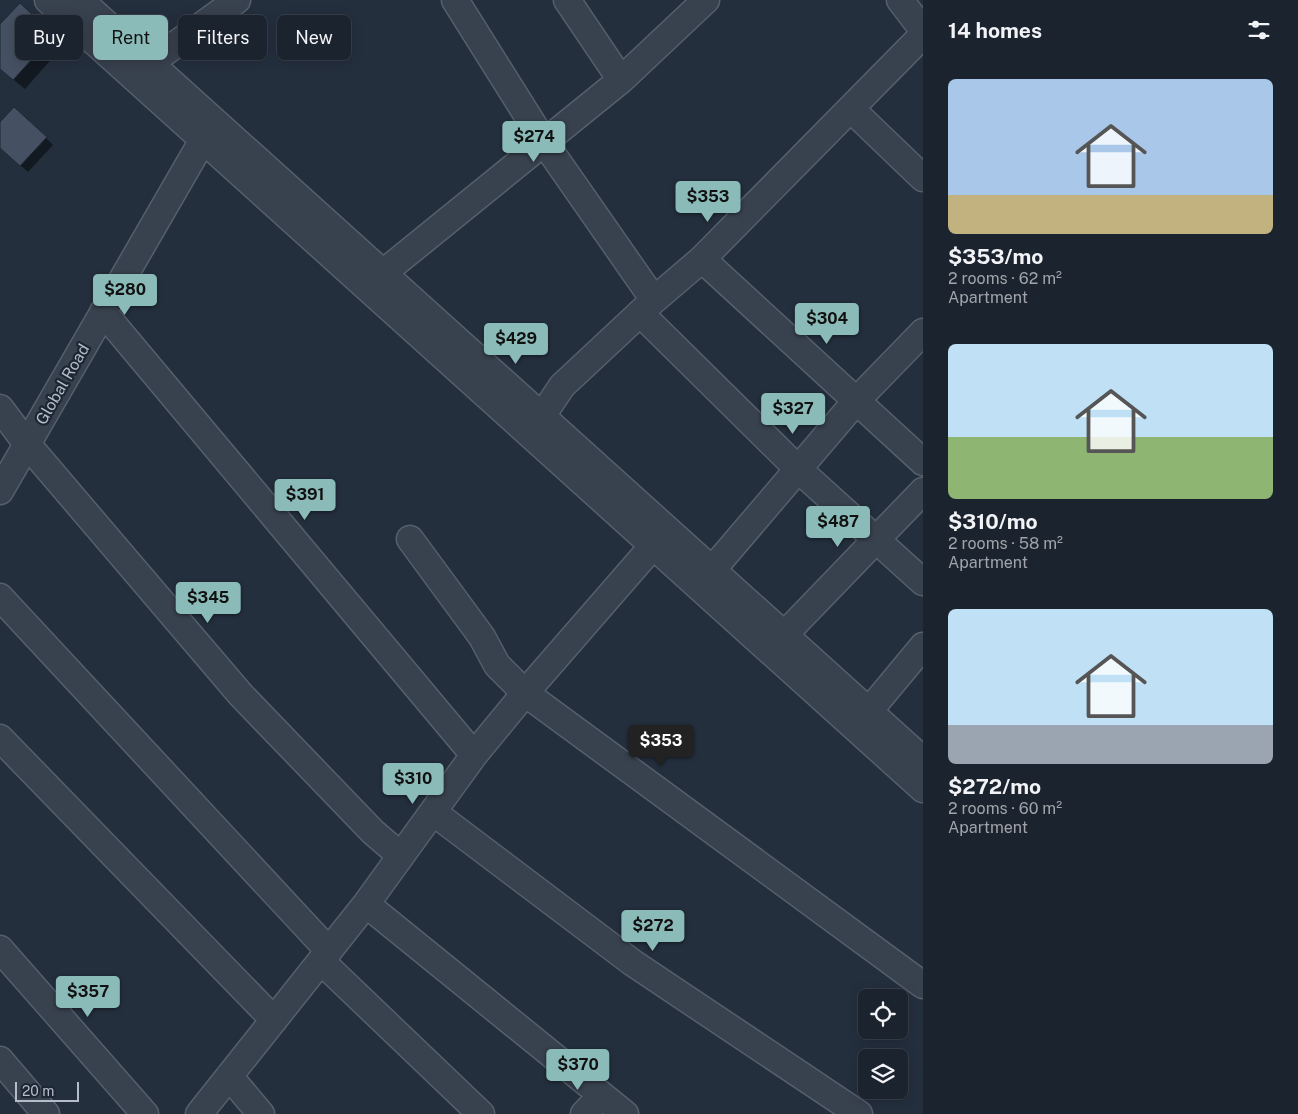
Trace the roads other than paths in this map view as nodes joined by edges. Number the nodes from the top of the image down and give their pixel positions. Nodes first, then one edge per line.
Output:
1 (48, 0) edge
2 (80, 0) edge
3 (237, 0) edge
4 (455, 0) edge
5 (567, 0) edge
6 (706, 0) edge
7 (900, 0) edge
8 (923, 30) edge
9 (923, 35) edge
10 (150, 63) junction
11 (621, 80) junction
12 (851, 108) junction
13 (209, 130) junction
14 (544, 142) junction
15 (923, 178) edge
16 (702, 259) junction
17 (383, 273) junction
18 (647, 306) junction
19 (103, 312) junction
20 (923, 332) edge
21 (856, 400) junction
22 (0, 408) edge
23 (537, 427) junction
24 (27, 444) junction
25 (923, 462) edge
26 (798, 469) junction
27 (923, 490) edge
28 (0, 491) edge
29 (660, 537) junction
30 (875, 538) junction
31 (410, 539) dead end
32 (712, 570) junction
33 (923, 582) edge
34 (0, 597) edge
35 (784, 635) junction
36 (923, 646) edge
37 (525, 693) junction
38 (869, 711) junction
39 (0, 738) edge
40 (474, 755) junction
41 (923, 760) edge
42 (923, 789) edge
43 (433, 812) junction
44 (401, 856) junction
45 (366, 904) junction
46 (0, 950) edge
47 (325, 956) junction
48 (923, 985) edge
49 (274, 1020) junction
50 (0, 1060) edge
51 (229, 1076) junction
52 (592, 1105) edge
53 (46, 1114) edge
54 (145, 1114) edge
55 (199, 1114) edge
56 (262, 1114) edge
57 (480, 1114) edge
58 (625, 1114) edge
59 (859, 1114) edge

1 - 13 street
2 - 10 street
3 - 10 street
4 - 14 street
5 - 11 street
6 - 11 street
7 - 8 street
9 - 12 street
10 - 13 street
11 - 14 street
12 - 15 street
12 - 16 street
13 - 17 street
13 - 19 street, Global Road
13 - 23 street
14 - 17 street
14 - 18 street
16 - 18 street
16 - 21 street
17 - 23 street
18 - 23 street
18 - 26 street
19 - 24 street, Global Road
19 - 40 street
20 - 21 street
21 - 25 street
21 - 26 street
22 - 24 street
23 - 29 street
24 - 28 street, Global Road
24 - 44 street
26 - 30 street
26 - 32 street
27 - 30 street
29 - 32 street
29 - 37 street
29 - 42 street
30 - 33 street
30 - 35 street
31 - 37 street
32 - 35 street
34 - 47 street
35 - 38 street
36 - 38 street
37 - 40 street
37 - 48 street
38 - 41 street
39 - 49 street
40 - 43 street
43 - 44 street
43 - 59 street
44 - 45 street
45 - 47 street
45 - 52 street
46 - 54 street
47 - 49 street
47 - 57 street
49 - 51 street
50 - 53 street
51 - 55 street
51 - 56 street
52 - 58 street

